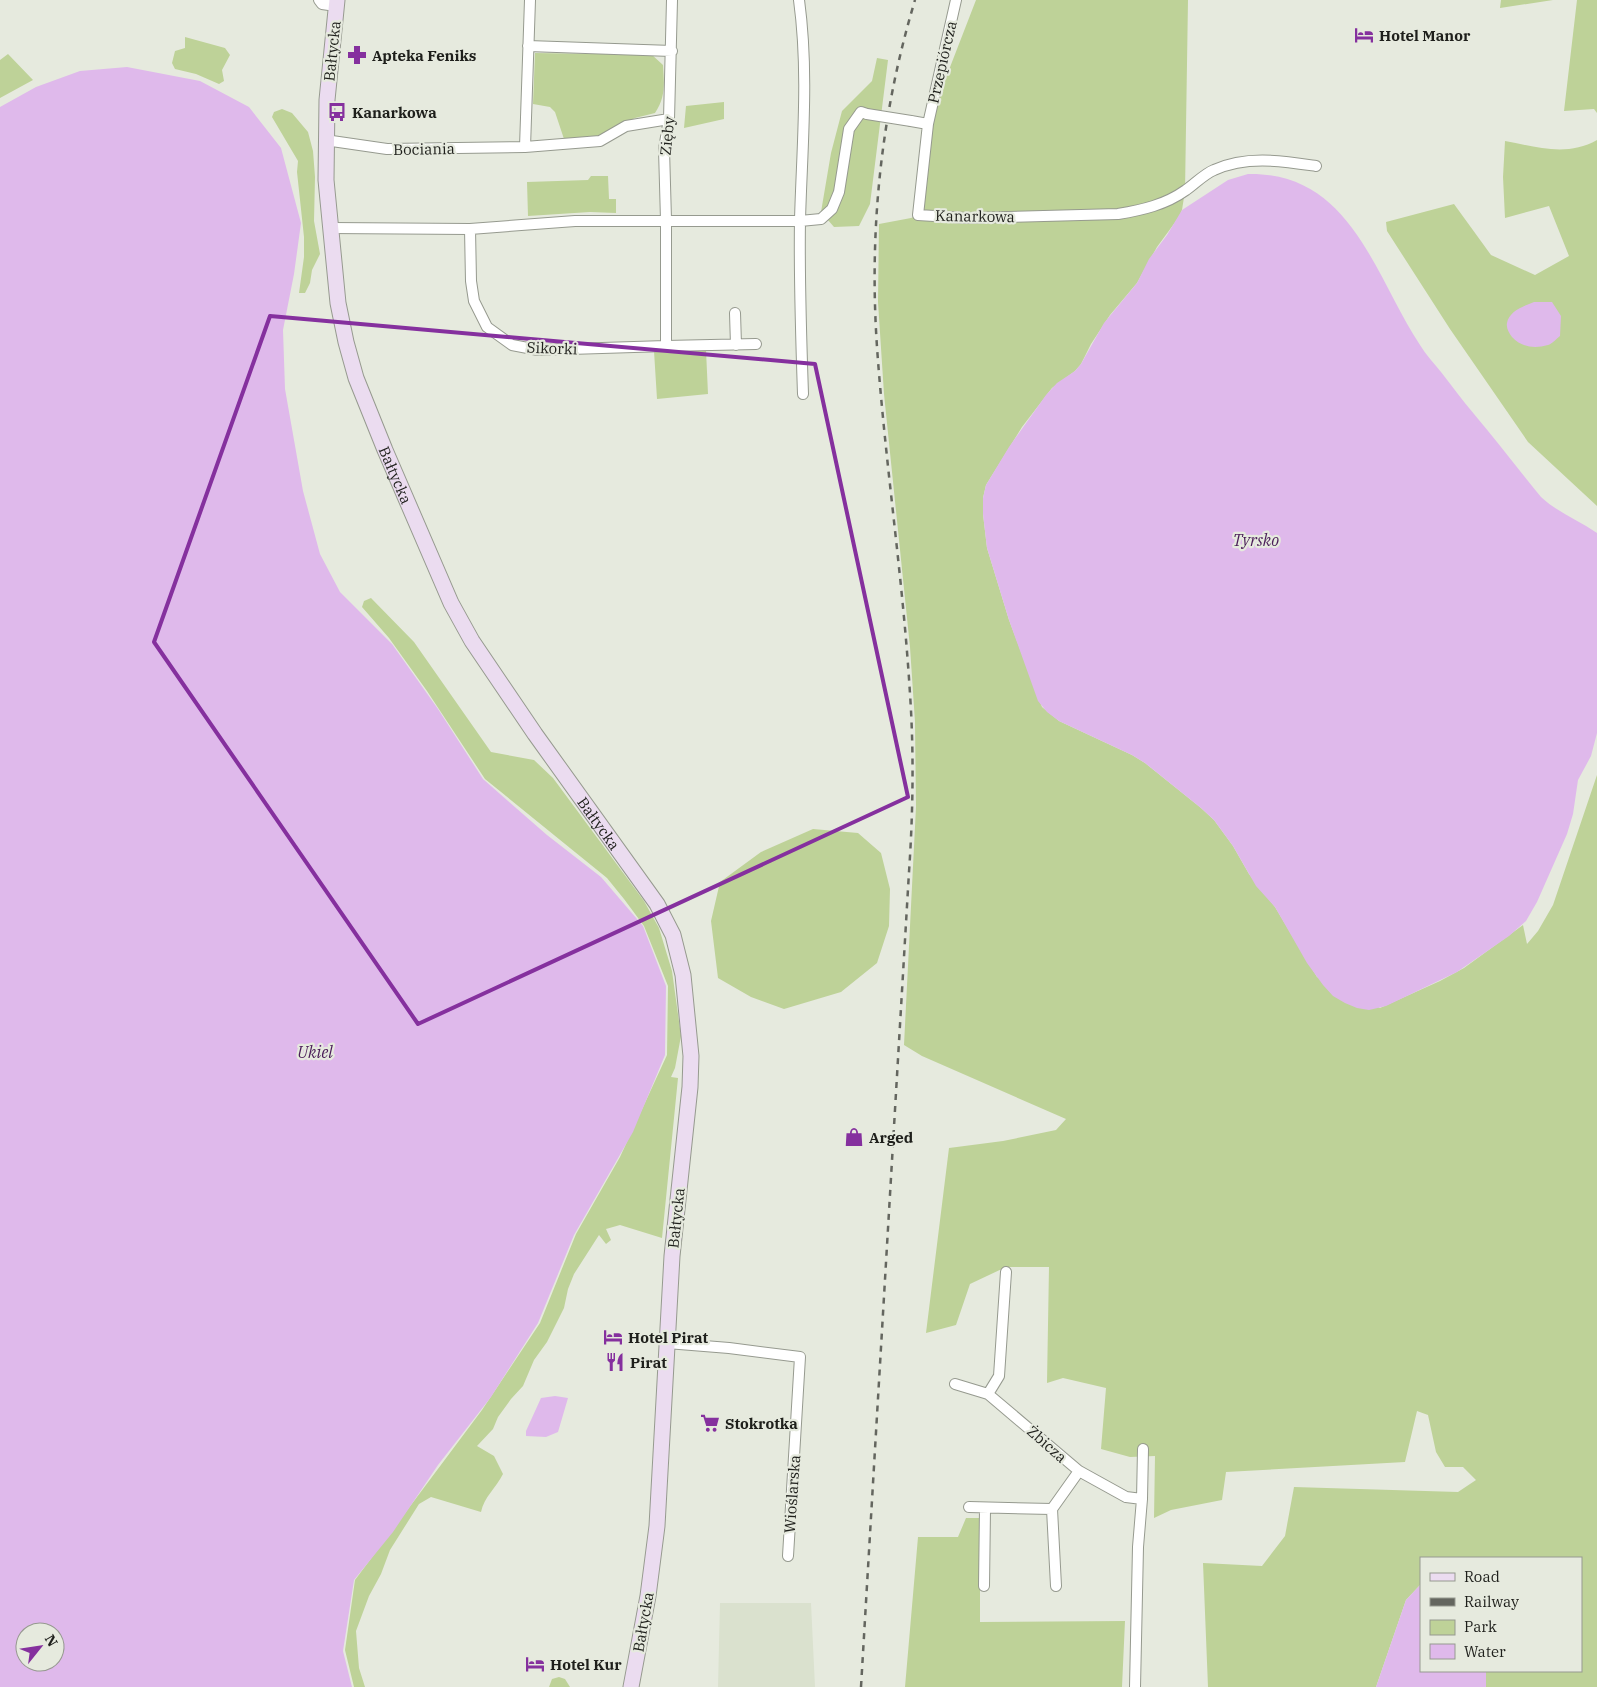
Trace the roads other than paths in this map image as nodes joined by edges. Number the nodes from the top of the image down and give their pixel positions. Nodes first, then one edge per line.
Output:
1 (319, 0) edge
2 (530, 0) edge
3 (672, 0) edge
4 (799, 0) edge
5 (956, 0) edge
6 (337, 3) edge
7 (528, 46) junction
8 (672, 51) junction
9 (670, 119) junction
10 (928, 124) junction
11 (325, 140) junction
12 (524, 147) junction
13 (1316, 166) dead end
14 (666, 220) junction
15 (800, 221) junction
16 (330, 228) junction
17 (470, 229) junction
18 (735, 313) dead end
19 (756, 344) dead end
20 (736, 345) junction
21 (666, 346) junction
22 (803, 394) dead end
23 (1006, 1272) dead end
24 (667, 1342) junction
25 (955, 1384) dead end
26 (988, 1394) junction
27 (1143, 1449) dead end
28 (1079, 1471) junction
29 (1142, 1499) junction
30 (969, 1507) dead end
31 (985, 1509) junction
32 (1052, 1509) junction
33 (788, 1556) dead end
34 (984, 1586) dead end
35 (1056, 1586) dead end
36 (631, 1687) edge
37 (1135, 1687) edge

1 - 6 street
2 - 7 street
3 - 8 street, Zięby
4 - 15 street
5 - 10 street, Przepiórcza
6 - 11 main road, Bałtycka
7 - 8 street
7 - 12 street
8 - 9 street, Zięby
9 - 12 street, Bociania
9 - 14 street, Zięby
10 - 13 street, Kanarkowa
10 - 15 street, bridge
11 - 12 street, Bociania
11 - 16 main road, Bałtycka
14 - 15 street
14 - 17 street
14 - 21 street
15 - 22 street
16 - 17 street
16 - 24 main road, Bałtycka
17 - 21 street, Sikorki
18 - 20 street
19 - 20 street, Sikorki
20 - 21 street, Sikorki
23 - 26 street
24 - 33 street, Wioślarska
24 - 36 main road, Bałtycka
25 - 26 street, Żbicza
26 - 28 street, Żbicza
27 - 29 street
28 - 29 street, Żbicza
28 - 32 street
29 - 37 street
30 - 31 street
31 - 32 street
31 - 34 street
32 - 35 street

